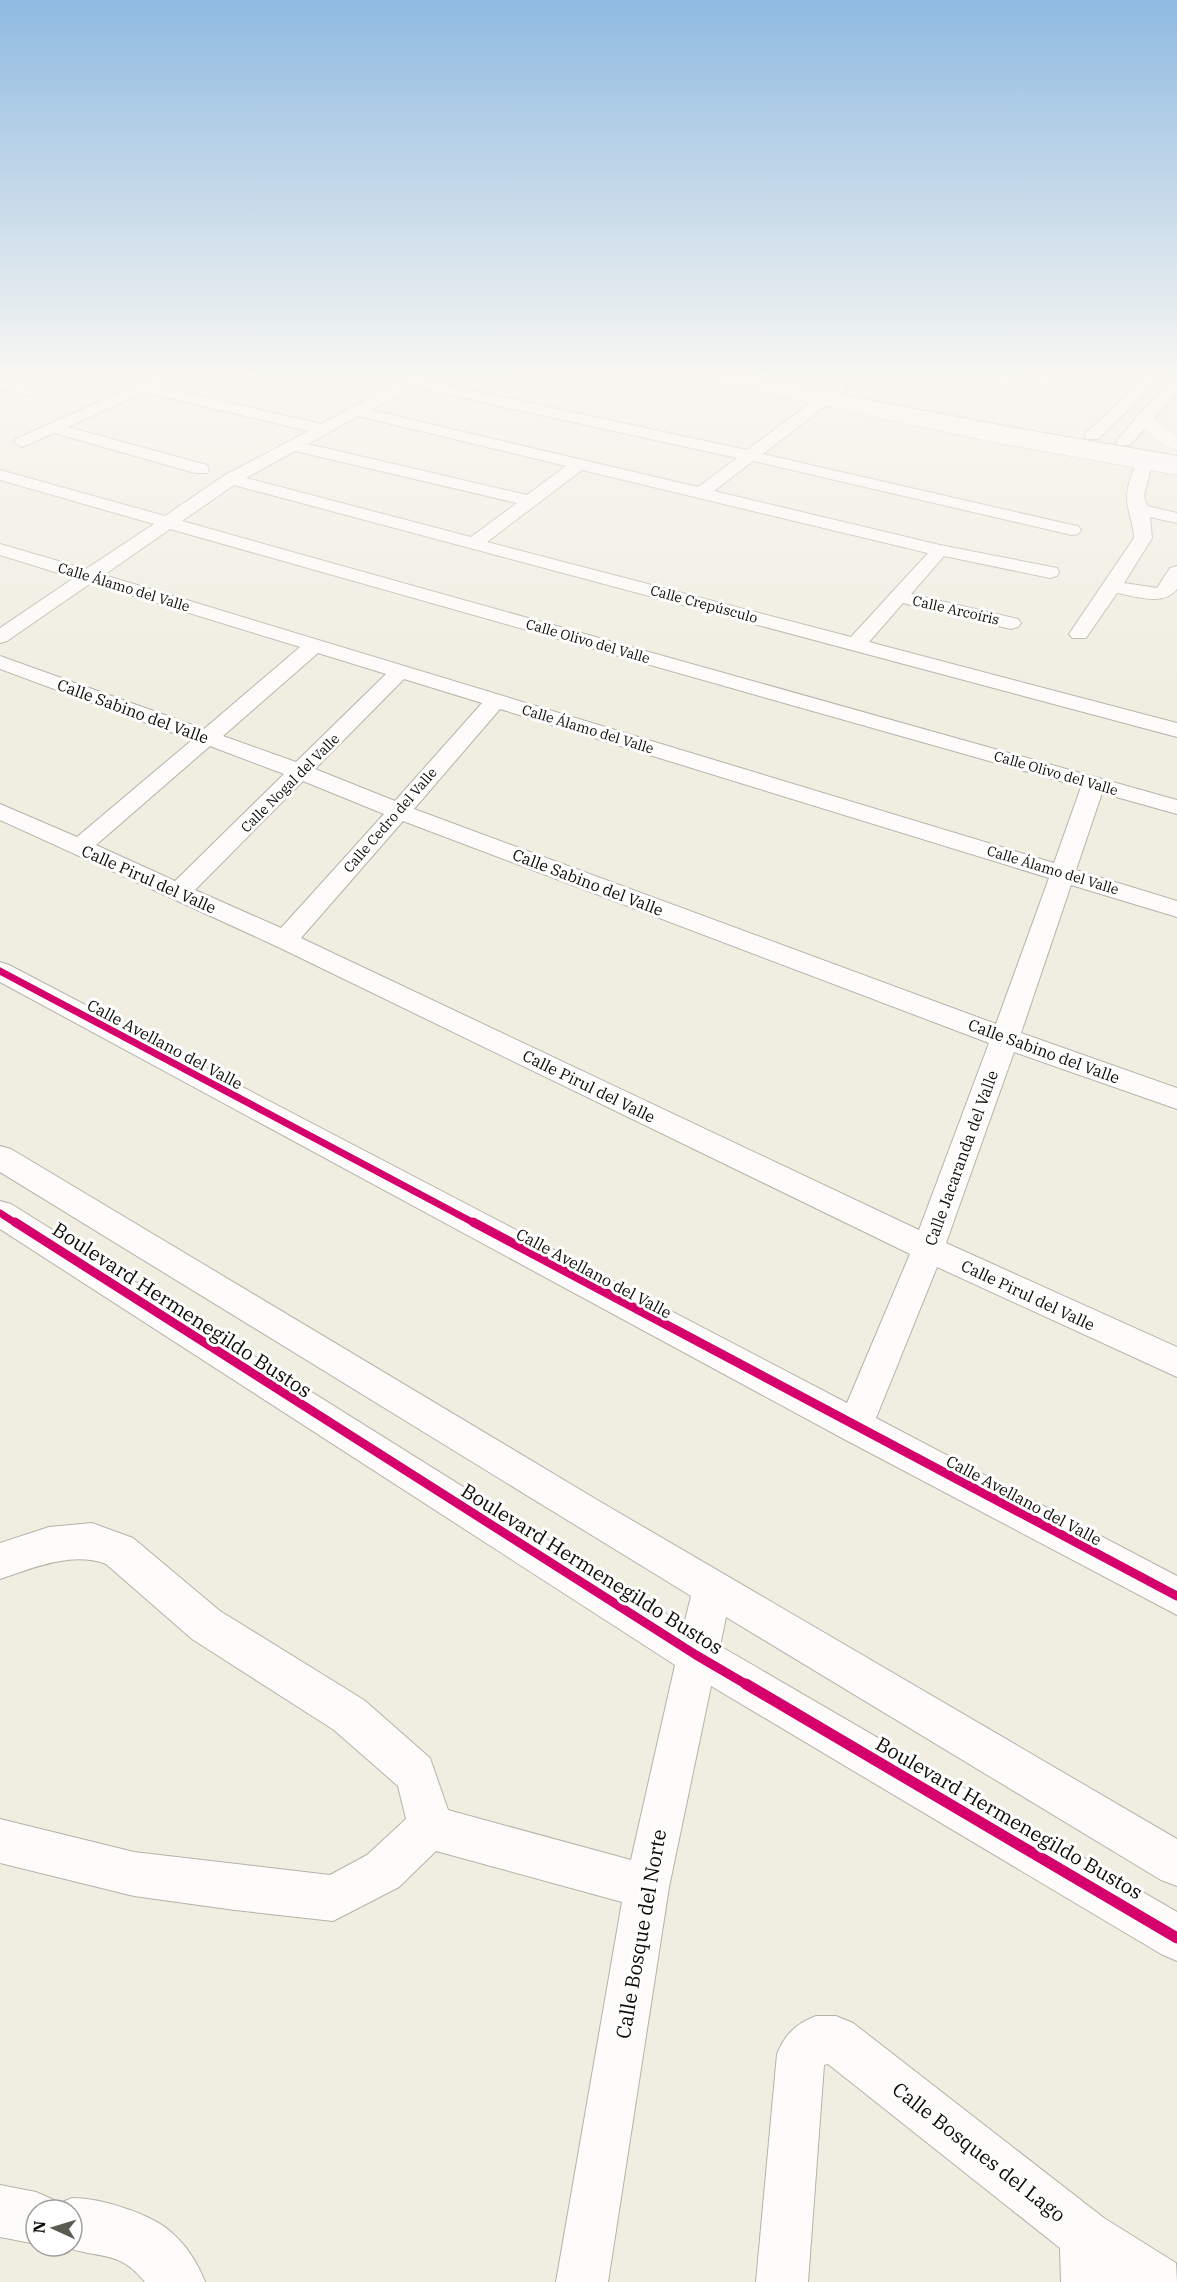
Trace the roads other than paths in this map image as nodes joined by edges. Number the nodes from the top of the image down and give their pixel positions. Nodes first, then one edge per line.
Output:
1 (20, 480) edge
2 (229, 480) edge
3 (237, 480) edge
4 (443, 480) edge
5 (558, 480) edge
6 (649, 480) edge
7 (718, 480) edge
8 (743, 480) edge
9 (858, 480) edge
10 (1139, 480) edge
11 (701, 493) junction
12 (721, 497) junction
13 (530, 501) junction
14 (1139, 510) junction
15 (1177, 518) edge
16 (167, 522) junction
17 (1072, 530) dead end
18 (474, 543) junction
19 (0, 549) edge
20 (940, 550) junction
21 (1050, 572) dead end
22 (1177, 572) edge
23 (89, 576) junction
24 (1112, 587) junction
25 (900, 597) junction
26 (1011, 623) dead end
27 (1079, 634) dead end
28 (0, 637) edge
29 (855, 645) junction
30 (314, 646) junction
31 (0, 662) edge
32 (400, 672) junction
33 (495, 701) junction
34 (1177, 730) edge
35 (207, 738) junction
36 (301, 772) junction
37 (1093, 784) junction
38 (1177, 807) edge
39 (0, 811) edge
40 (398, 811) junction
41 (80, 848) junction
42 (1064, 873) junction
43 (178, 892) junction
44 (1177, 909) edge
45 (285, 940) junction
46 (0, 971) edge
47 (1005, 1038) junction
48 (1177, 1099) edge
49 (0, 1157) edge
50 (0, 1213) edge
51 (928, 1249) junction
52 (1177, 1363) edge
53 (855, 1427) junction
54 (0, 1561) edge
55 (712, 1589) junction
56 (1177, 1596) edge
57 (696, 1655) junction
58 (429, 1827) junction
59 (0, 1841) edge
60 (1177, 1864) edge
61 (648, 1887) junction
62 (1177, 1938) edge
63 (0, 2211) edge
64 (24, 2216) edge
65 (84, 2226) edge
66 (1087, 2259) edge
67 (179, 2282) edge
68 (582, 2282) edge
69 (782, 2282) edge
70 (1157, 2282) edge

1 - 16 street, Calle Olivo del Valle
2 - 16 street
3 - 18 street, Calle Crepúsculo
4 - 13 street
5 - 13 street
6 - 11 street
7 - 11 street
8 - 12 street
9 - 17 street
10 - 14 street
11 - 12 street
12 - 20 street
13 - 18 street
14 - 15 street
14 - 24 street
16 - 23 street
16 - 37 street, Calle Olivo del Valle
18 - 29 street, Calle Crepúsculo
19 - 23 street, Calle Álamo del Valle
20 - 21 street
20 - 25 street
22 - 24 street
23 - 28 street
23 - 30 street, Calle Álamo del Valle
24 - 27 street
25 - 26 street, Calle Arcoíris
25 - 29 street
29 - 34 street, Calle Crepúsculo
30 - 32 street, Calle Álamo del Valle
30 - 35 street
31 - 35 street, Calle Sabino del Valle
32 - 33 street, Calle Álamo del Valle
32 - 36 street, Calle Nogal del Valle
33 - 40 street, Calle Cedro del Valle
33 - 42 street, Calle Álamo del Valle
35 - 36 street, Calle Sabino del Valle
35 - 41 street
36 - 40 street, Calle Sabino del Valle
36 - 43 street, Calle Nogal del Valle
37 - 38 street, Calle Olivo del Valle
37 - 42 street, Calle Jacaranda del Valle
39 - 41 street, Calle Pirul del Valle
40 - 45 street, Calle Cedro del Valle
40 - 47 street, Calle Sabino del Valle
41 - 43 street, Calle Pirul del Valle
42 - 44 street, Calle Álamo del Valle
42 - 47 street, Calle Jacaranda del Valle
43 - 45 street, Calle Pirul del Valle
45 - 51 street, Calle Pirul del Valle
46 - 53 street, Calle Avellano del Valle
47 - 48 street, Calle Sabino del Valle
47 - 51 street, Calle Jacaranda del Valle
49 - 55 street, Boulevard Hermenegildo Bustos
50 - 57 street, Boulevard Hermenegildo Bustos
51 - 52 street, Calle Pirul del Valle
51 - 53 street, Calle Jacaranda del Valle
53 - 56 street, Calle Avellano del Valle
54 - 58 street
55 - 57 street, Calle Bosque del Norte
55 - 60 street, Boulevard Hermenegildo Bustos
57 - 61 street, Calle Bosque del Norte
57 - 62 street, Boulevard Hermenegildo Bustos
58 - 59 street
58 - 61 street
61 - 68 street, Calle Bosque del Norte
63 - 64 street
65 - 67 street
66 - 69 street, Calle Bosques del Lago
66 - 70 street, Calle Bosques del Lago

